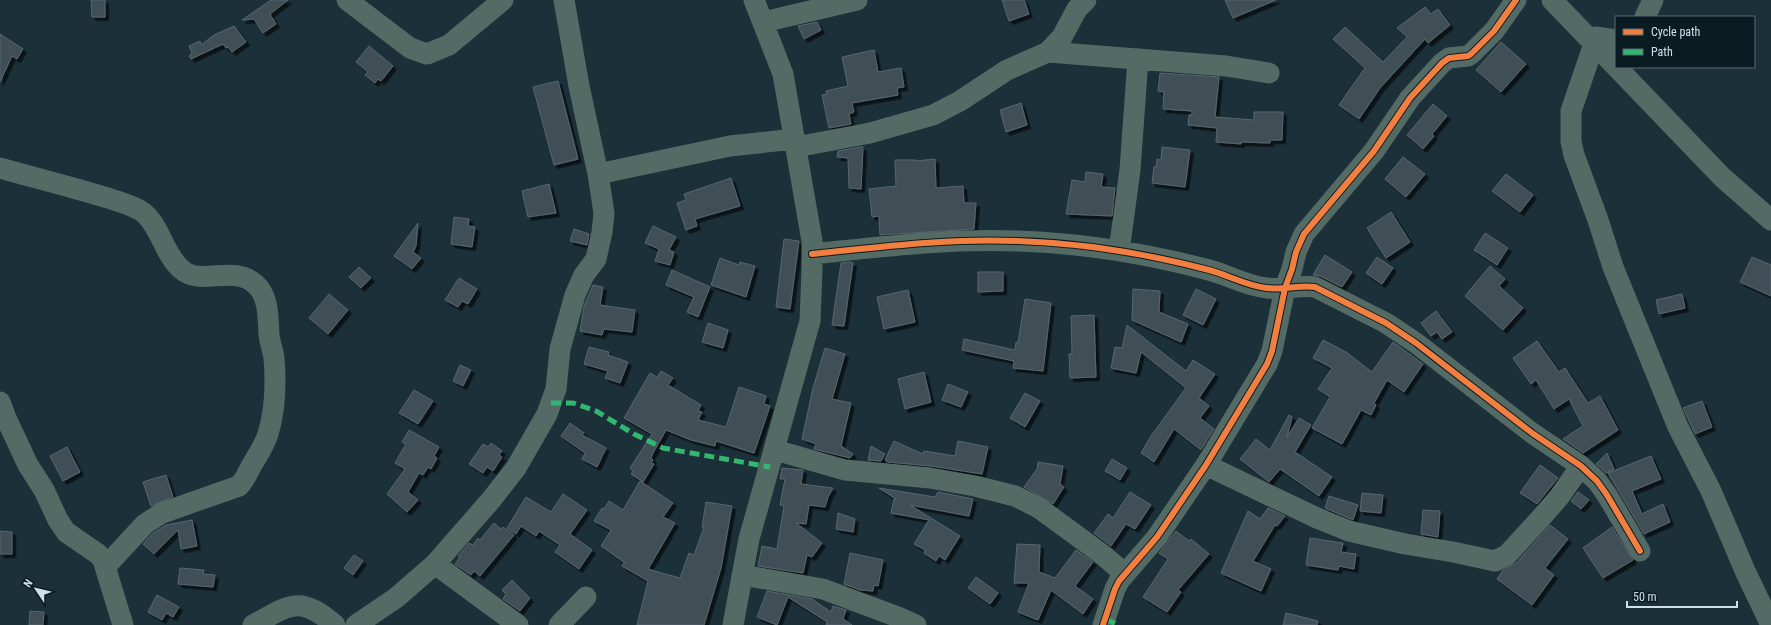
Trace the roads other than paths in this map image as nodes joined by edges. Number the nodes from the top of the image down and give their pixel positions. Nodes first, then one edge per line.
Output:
1 (347, 0) edge
2 (503, 0) edge
3 (564, 0) edge
4 (754, 0) edge
5 (857, 0) edge
6 (1086, 0) edge
7 (1516, 0) edge
8 (1552, 0) edge
9 (1571, 0) edge
10 (1653, 0) edge
11 (1645, 16) edge
12 (763, 22) junction
13 (1602, 40) edge
14 (1048, 52) junction
15 (1615, 55) edge
16 (1615, 57) edge
17 (1138, 59) junction
18 (1626, 68) edge
19 (1627, 68) edge
20 (1269, 73) dead end
21 (796, 143) junction
22 (0, 168) edge
23 (598, 174) junction
24 (1722, 177) junction
25 (1771, 220) edge
26 (1119, 251) junction
27 (812, 254) junction
28 (1284, 288) junction
29 (0, 402) edge
30 (775, 450) junction
31 (1206, 465) junction
32 (1580, 466) junction
33 (1640, 551) dead end
34 (435, 564) junction
35 (106, 566) junction
36 (1125, 574) junction
37 (742, 575) junction
38 (586, 597) dead end
39 (123, 625) edge
40 (254, 625) edge
41 (335, 625) edge
42 (356, 625) edge
43 (518, 625) edge
44 (559, 625) edge
45 (733, 625) edge
46 (916, 625) edge
47 (1103, 625) edge
48 (1771, 625) edge

1 - 2 street
3 - 23 street
4 - 12 street
5 - 12 street
6 - 14 street
7 - 28 street
8 - 13 street
9 - 13 street
10 - 11 street
12 - 21 street
13 - 15 street
13 - 16 street
13 - 48 street
14 - 17 street
14 - 21 street
17 - 20 street
17 - 26 street
18 - 24 street
19 - 24 street
21 - 23 street
21 - 27 street
22 - 35 street
23 - 34 street
24 - 25 street
26 - 27 street
26 - 28 street
27 - 30 street
28 - 31 street
28 - 32 street
29 - 35 street
30 - 36 street
30 - 37 street
31 - 32 street
31 - 36 street
32 - 33 street
34 - 42 street
34 - 43 street
35 - 39 street
36 - 47 street
37 - 45 street
37 - 46 street
38 - 44 street
40 - 41 street

